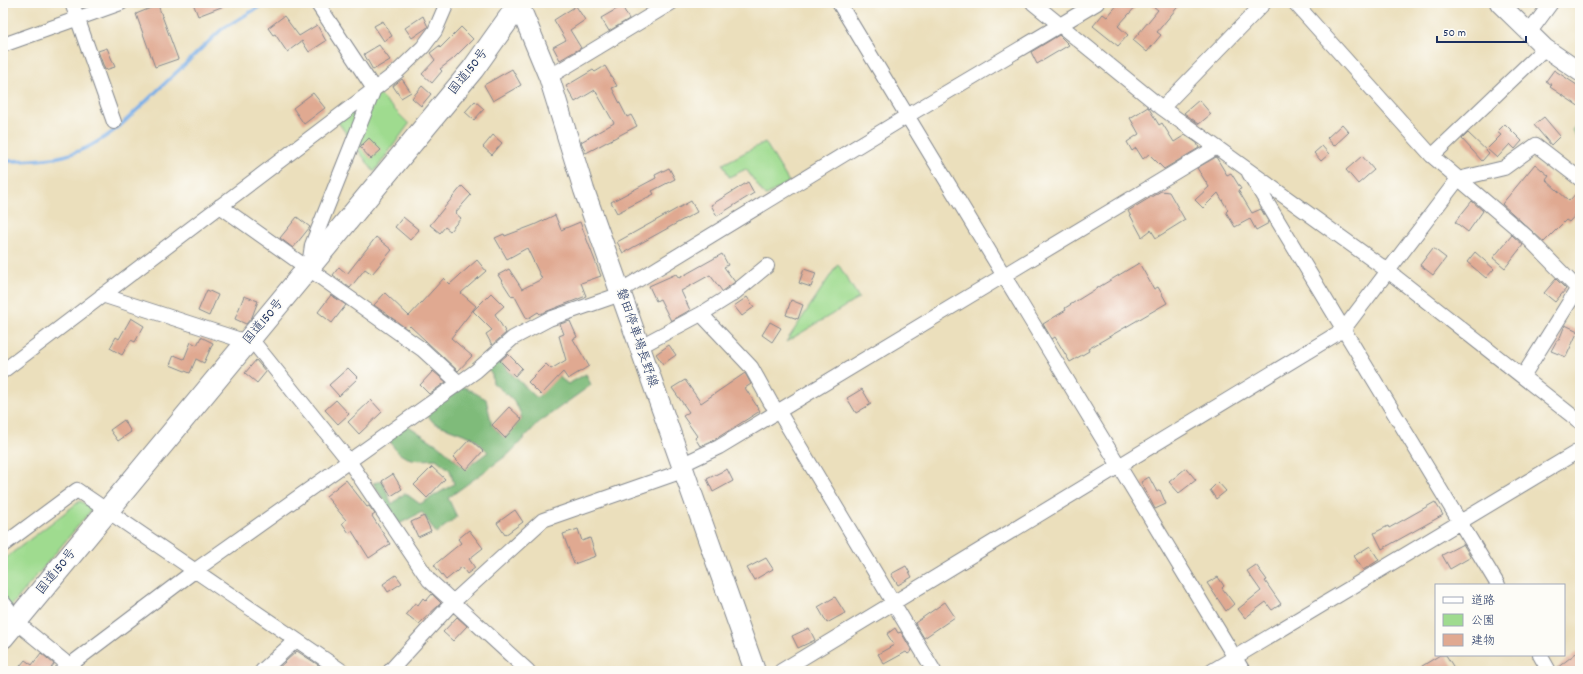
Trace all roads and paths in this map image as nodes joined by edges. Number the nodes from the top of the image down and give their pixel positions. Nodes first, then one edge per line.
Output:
1 (72, 3) edge
2 (121, 3) edge
3 (316, 3) edge
4 (447, 3) edge
5 (671, 3) edge
6 (838, 3) edge
7 (1033, 3) edge
8 (1097, 3) edge
9 (1264, 3) edge
10 (1295, 3) edge
11 (1499, 3) edge
12 (1551, 3) edge
13 (519, 4) edge
14 (78, 18) junction
15 (1061, 25) junction
16 (1529, 33) junction
17 (3, 45) edge
18 (1545, 48) junction
19 (1580, 72) edge
20 (548, 77) junction
21 (374, 88) junction
22 (1162, 108) junction
23 (907, 116) junction
24 (114, 122) dead end
25 (1215, 148) junction
26 (1432, 156) junction
27 (1246, 167) junction
28 (1458, 179) junction
29 (1580, 179) edge
30 (220, 206) junction
31 (767, 266) dead end
32 (309, 268) junction
33 (1388, 271) junction
34 (1003, 275) junction
35 (1579, 286) edge
36 (621, 293) junction
37 (102, 296) junction
38 (701, 314) junction
39 (1343, 330) junction
40 (248, 340) junction
41 (639, 347) junction
42 (3, 371) edge
43 (1523, 376) junction
44 (458, 383) junction
45 (778, 411) junction
46 (1580, 422) edge
47 (1580, 450) edge
48 (350, 461) junction
49 (1119, 467) junction
50 (682, 468) junction
51 (108, 510) junction
52 (1461, 523) junction
53 (3, 545) edge
54 (199, 568) junction
55 (1497, 584) edge
56 (451, 600) junction
57 (3, 602) edge
58 (893, 603) junction
59 (12, 626) edge
60 (296, 640) junction
61 (1541, 656) edge
62 (1235, 657) junction
63 (69, 669) edge
64 (262, 671) edge
65 (342, 671) edge
66 (390, 671) edge
67 (528, 671) edge
68 (755, 671) edge
69 (781, 671) edge
70 (934, 671) edge
71 (1212, 671) edge
72 (1243, 671) edge
73 (1549, 671) edge

1 - 14 street
2 - 14 street
3 - 21 street
4 - 21 street
5 - 20 street
6 - 23 street
7 - 15 street
8 - 15 street
9 - 22 street
10 - 26 street
11 - 16 street
12 - 16 street
13 - 20 main road, 磐田停車場長野線
13 - 32 highway, 国道150号
14 - 17 street
14 - 24 street
15 - 22 street
15 - 23 street
16 - 18 street
18 - 19 street
18 - 26 street
20 - 36 main road, 磐田停車場長野線
21 - 30 street
21 - 32 street
22 - 25 street
23 - 34 street
23 - 36 street
25 - 27 street
25 - 34 street
26 - 28 street
27 - 33 street
27 - 39 street
28 - 29 street
28 - 33 street
28 - 35 street
30 - 32 street
30 - 37 street
31 - 38 street
32 - 40 highway, 国道150号
32 - 44 street
33 - 39 street
33 - 43 street
34 - 45 street
34 - 49 street
35 - 43 street
36 - 41 main road, 磐田停車場長野線
36 - 44 street
37 - 40 street
37 - 42 street
38 - 41 street
38 - 45 street
39 - 49 street
39 - 52 street
40 - 48 street
40 - 51 highway, 国道150号
41 - 50 main road, 磐田停車場長野線
43 - 46 street
44 - 48 street
45 - 50 street
45 - 58 street
47 - 52 street
48 - 54 street
48 - 56 street
49 - 58 street
49 - 62 street
50 - 56 street
50 - 68 main road, 磐田停車場長野線
51 - 53 street
51 - 54 street
51 - 59 highway, 国道150号
52 - 55 street
52 - 62 street
54 - 60 street
54 - 63 street
56 - 66 street
56 - 67 street
57 - 59 street
58 - 69 street
58 - 70 street
59 - 63 street
60 - 64 street
60 - 65 street
61 - 73 street
62 - 71 street
62 - 72 street

